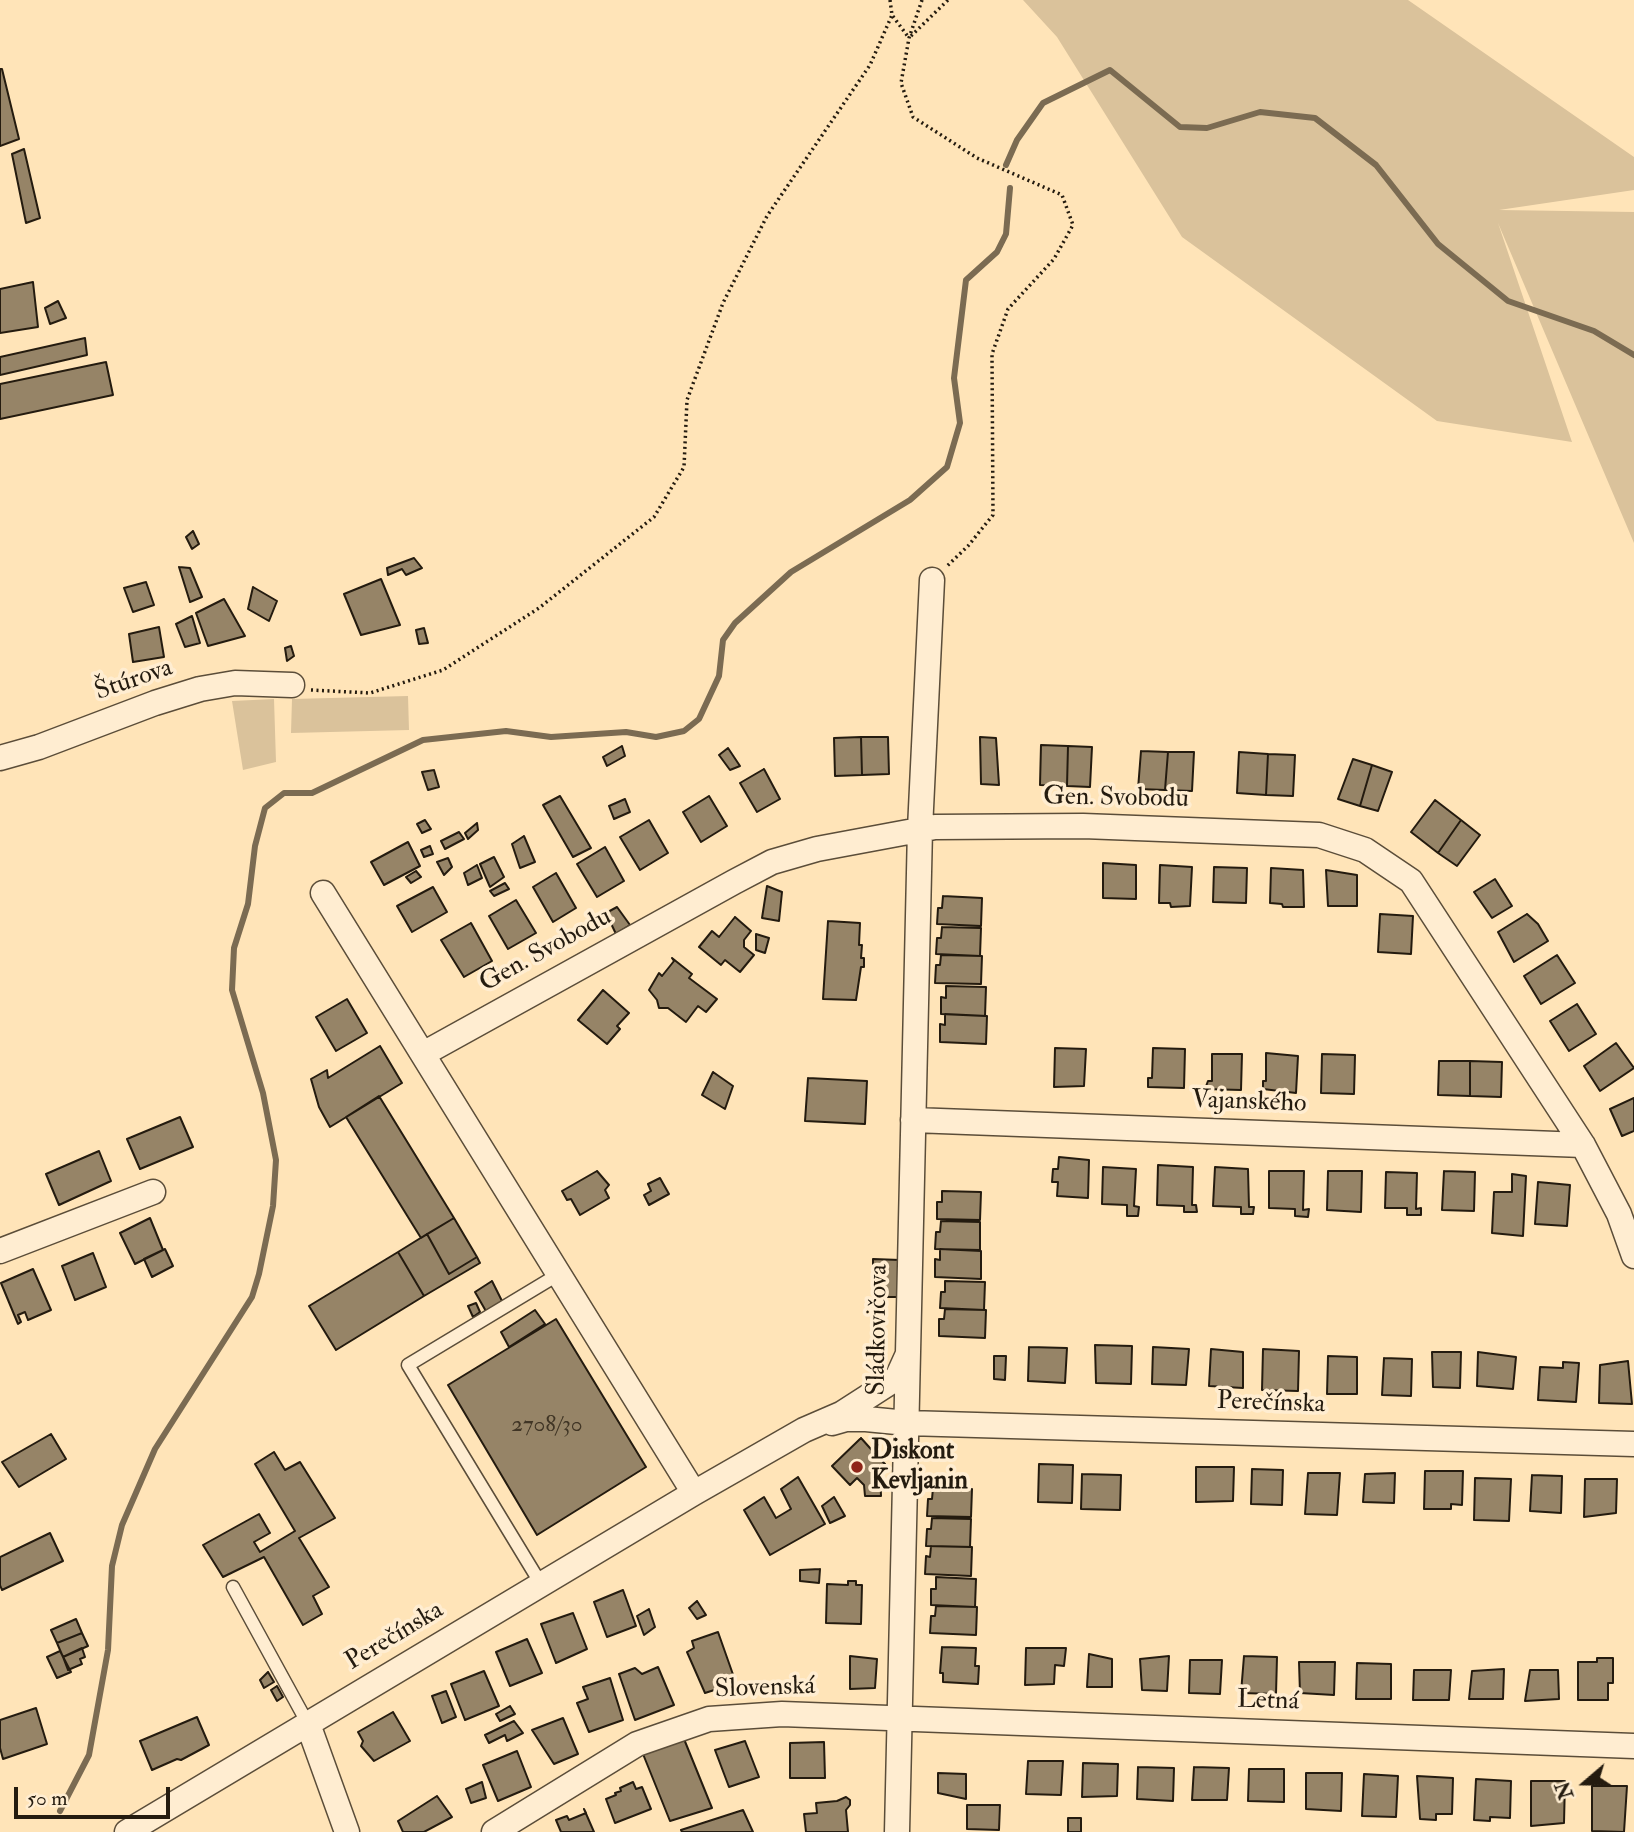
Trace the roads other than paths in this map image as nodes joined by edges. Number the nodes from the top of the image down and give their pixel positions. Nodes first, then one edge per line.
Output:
1 (932, 580) road end
2 (292, 685) road end
3 (0, 758) edge
4 (920, 829) junction
5 (323, 892) dead end
6 (423, 1054) junction
7 (914, 1120) junction
8 (1583, 1145) junction
9 (153, 1192) dead end
10 (0, 1251) edge
11 (1634, 1256) edge
12 (559, 1274) junction
13 (908, 1352) junction
14 (873, 1394) junction
15 (843, 1401) junction
16 (896, 1422) junction
17 (804, 1430) junction
18 (1634, 1444) edge
19 (694, 1493) junction
20 (541, 1584) junction
21 (233, 1587) dead end
22 (900, 1719) junction
23 (308, 1724) junction
24 (1634, 1746) edge
25 (127, 1832) edge
26 (347, 1832) edge
27 (494, 1832) edge
28 (897, 1832) edge

1 - 4 street, Sládkovičova
2 - 3 street, Štúrova
4 - 6 street, Gen. Svobodu
4 - 7 street, Sládkovičova
4 - 8 street, Gen. Svobodu
5 - 6 street
6 - 12 street
7 - 8 street, Vajanského
7 - 13 street, Sládkovičova
8 - 11 street, Gen. Svobodu
9 - 10 street
12 - 19 street
12 - 20 lane
13 - 14 street, Perečínska
13 - 15 street, Perečínska
13 - 16 street, Sládkovičova
14 - 15 street, Perečínska
14 - 16 street
14 - 17 street, Perečínska
15 - 17 street, Perečínska
16 - 17 street, Perečínska
16 - 18 street, Perečínska
16 - 22 street, Sládkovičova
17 - 19 street, Perečínska
19 - 20 street, Perečínska
20 - 23 street, Perečínska
21 - 23 lane
22 - 24 street, Letná
22 - 27 street, Slovenská
22 - 28 street, Sládkovičova
23 - 25 street, Perečínska
23 - 26 street

